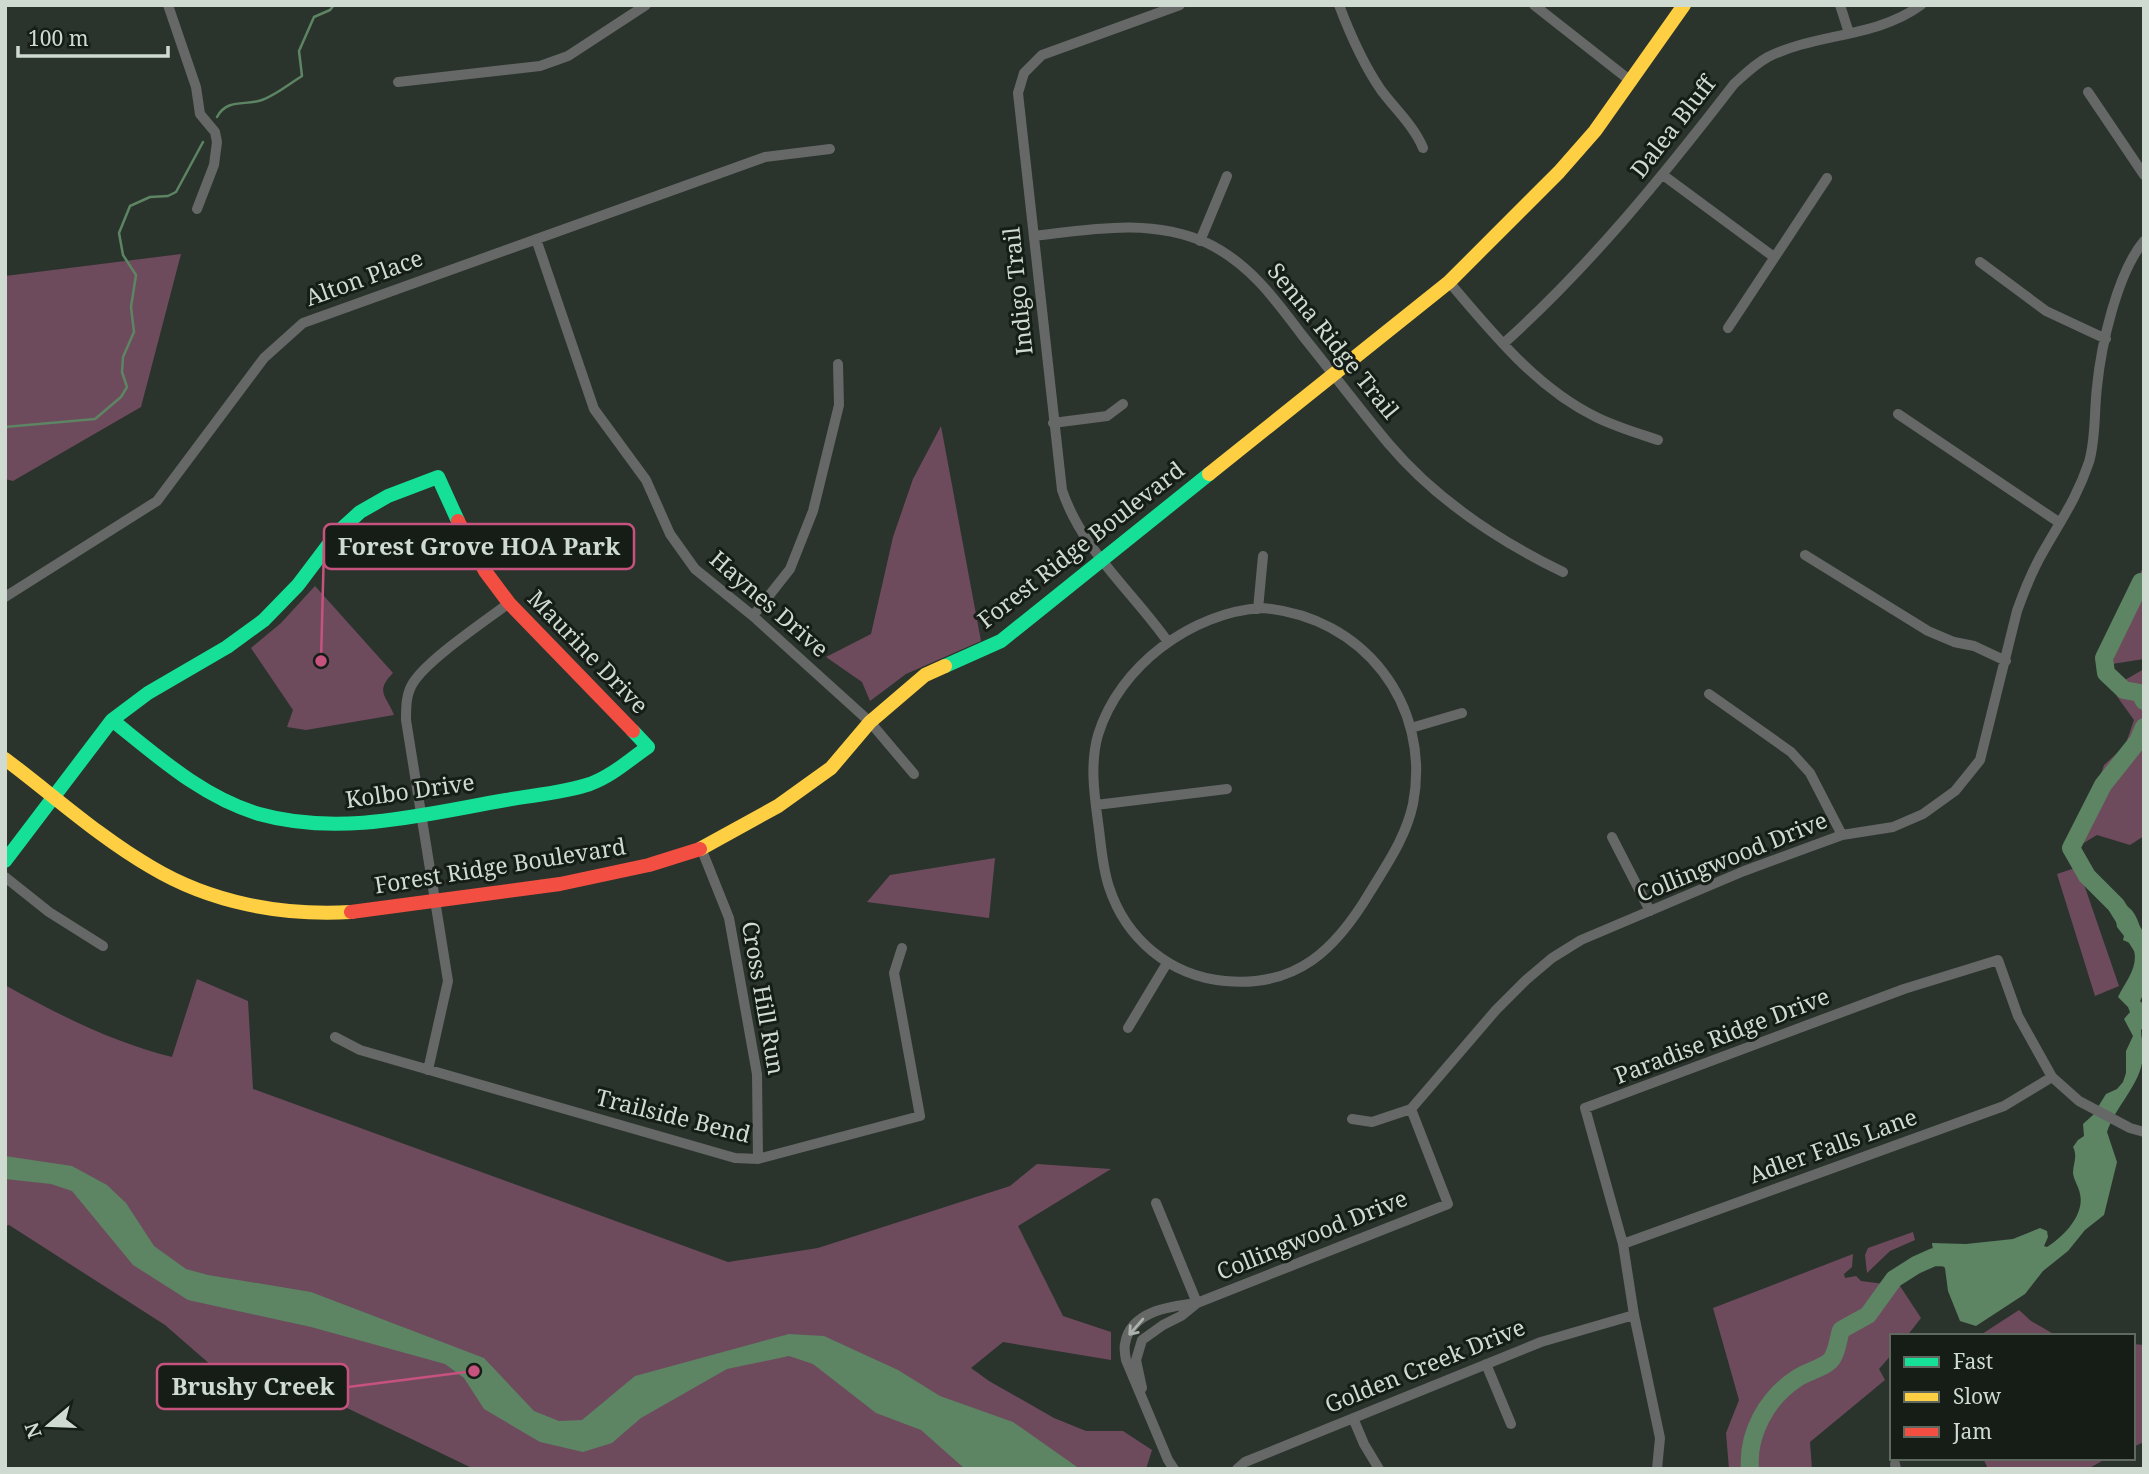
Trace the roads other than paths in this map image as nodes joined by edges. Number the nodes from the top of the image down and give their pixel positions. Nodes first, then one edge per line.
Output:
1 (168, 5) edge
2 (646, 5) edge
3 (1180, 5) edge
4 (1339, 5) edge
5 (1534, 5) edge
6 (1684, 5) edge
7 (1840, 5) edge
8 (1921, 5) edge
9 (1849, 33) junction
10 (398, 82) dead end
11 (1632, 82) junction
12 (2088, 92) dead end
13 (1423, 148) dead end
14 (830, 149) dead end
15 (2144, 175) edge
16 (1227, 176) dead end
17 (1663, 176) junction
18 (1827, 178) dead end
19 (197, 209) dead end
20 (1034, 236) junction
21 (536, 239) junction
22 (1200, 241) junction
23 (2144, 241) edge
24 (1774, 257) junction
25 (1980, 262) dead end
26 (1449, 282) junction
27 (1728, 328) dead end
28 (2106, 339) junction
29 (1503, 344) junction
30 (838, 364) dead end
31 (1335, 375) junction
32 (1123, 404) dead end
33 (1898, 414) dead end
34 (1054, 423) junction
35 (1658, 440) dead end
36 (2060, 523) junction
37 (1805, 555) dead end
38 (1263, 556) dead end
39 (1101, 560) junction
40 (1563, 572) dead end
41 (5, 597) edge
42 (509, 603) junction
43 (1258, 609) junction
44 (752, 616) junction
45 (1168, 642) junction
46 (2006, 661) junction
47 (1709, 694) dead end
48 (1462, 713) dead end
49 (111, 720) junction
50 (870, 722) junction
51 (1411, 728) junction
52 (648, 747) joint
53 (5, 759) edge
54 (914, 774) dead end
55 (1227, 789) dead end
56 (55, 798) junction
57 (1096, 804) junction
58 (421, 815) junction
59 (1842, 835) junction
60 (1612, 837) dead end
61 (701, 848) junction
62 (5, 861) edge
63 (5, 877) edge
64 (437, 901) junction
65 (1650, 911) junction
66 (103, 946) dead end
67 (902, 948) dead end
68 (1167, 963) junction
69 (1128, 1027) dead end
70 (335, 1037) dead end
71 (428, 1070) junction
72 (2052, 1077) junction
73 (1412, 1109) junction
74 (1352, 1119) dead end
75 (2144, 1132) edge
76 (758, 1159) junction
77 (1156, 1203) dead end
78 (1623, 1244) junction
79 (1197, 1303) junction
80 (1634, 1315) junction
81 (1486, 1364) junction
82 (1147, 1409) junction
83 (1353, 1418) junction
84 (1511, 1424) dead end
85 (1174, 1469) edge
86 (1237, 1469) edge
87 (1379, 1469) edge
88 (1657, 1469) edge

1 - 19 street
2 - 10 street
3 - 20 street, Indigo Trail
4 - 13 street
5 - 11 street
6 - 11 street, Forest Ridge Boulevard
7 - 9 street
8 - 9 street, Dalea Bluff
9 - 17 street, Dalea Bluff
11 - 26 street, Forest Ridge Boulevard
12 - 15 street
14 - 21 street, Alton Place
16 - 22 street
17 - 24 street
17 - 29 street, Dalea Bluff
18 - 24 street
20 - 22 street, Senna Ridge Trail
20 - 34 street, Indigo Trail
21 - 41 street, Alton Place
21 - 44 street, Haynes Drive
22 - 31 street, Senna Ridge Trail
23 - 28 street, Collingwood Drive
24 - 27 street
25 - 28 street
26 - 29 street
26 - 31 street, Forest Ridge Boulevard
28 - 36 street, Collingwood Drive
29 - 35 street
30 - 44 street
31 - 39 street, Forest Ridge Boulevard
31 - 40 street, Senna Ridge Trail
32 - 34 street
33 - 36 street
34 - 39 street, Indigo Trail
36 - 46 street, Collingwood Drive
37 - 46 street
38 - 43 street
39 - 45 street, Indigo Trail
39 - 50 street, Forest Ridge Boulevard
42 - 49 street, Maurine Drive
42 - 52 street, Maurine Drive
42 - 58 street
43 - 45 street
43 - 51 street
44 - 50 street, Haynes Drive
45 - 57 street
46 - 59 street, Collingwood Drive
47 - 59 street
48 - 51 street
49 - 56 street
49 - 58 street, Kolbo Drive
50 - 54 street, Haynes Drive
50 - 61 street, Forest Ridge Boulevard
51 - 68 street
52 - 58 street, Kolbo Drive
53 - 56 street, Forest Ridge Boulevard
55 - 57 street
56 - 62 street
56 - 64 street, Forest Ridge Boulevard
57 - 68 street
58 - 64 street
59 - 65 street, Collingwood Drive
60 - 65 street
61 - 64 street, Forest Ridge Boulevard
61 - 76 street, Cross Hill Run
63 - 66 street
64 - 71 street
65 - 73 street, Collingwood Drive
67 - 76 street, Trailside Bend
68 - 69 street
70 - 71 street, Trailside Bend
71 - 76 street, Trailside Bend
72 - 75 street, Paradise Ridge Drive
72 - 78 street, Adler Falls Lane
72 - 78 street, Paradise Ridge Drive
73 - 74 street
73 - 79 street, Collingwood Drive
77 - 79 street
78 - 80 street, Paradise Ridge Drive
79 - 82 street, Collingwood Drive
79 -> 82 street, Collingwood Drive
80 - 81 street, Golden Creek Drive
80 - 88 street, Paradise Ridge Drive
81 - 83 street, Golden Creek Drive
81 - 84 street
82 - 85 street, Collingwood Drive
83 - 86 street, Golden Creek Drive
83 - 87 street

